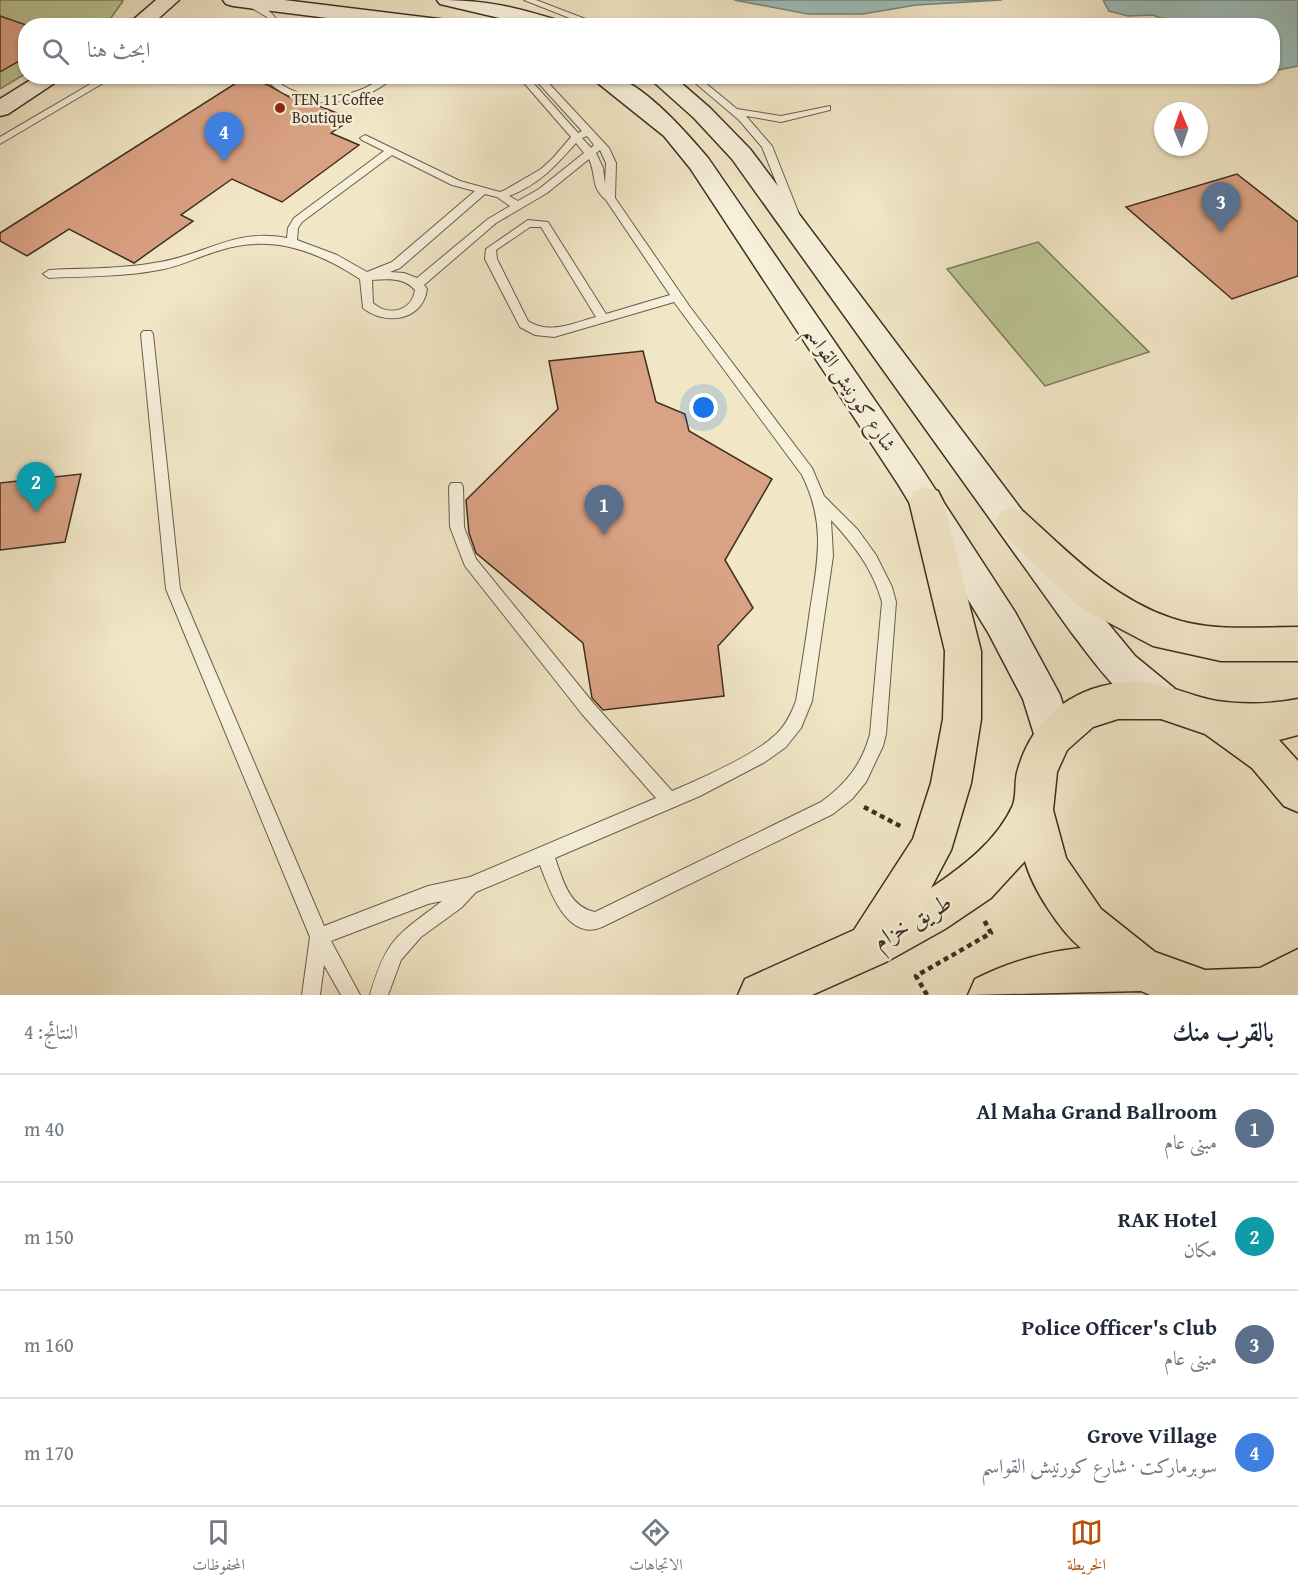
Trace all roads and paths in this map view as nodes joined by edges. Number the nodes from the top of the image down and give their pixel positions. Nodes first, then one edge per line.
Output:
1 (169, 0) edge
2 (447, 0) edge
3 (528, 0) edge
4 (240, 1) edge
5 (146, 18) edge
6 (272, 18) edge
7 (364, 18) edge
8 (530, 18) edge
9 (578, 18) edge
10 (41, 84) edge
11 (97, 84) edge
12 (271, 84) edge
13 (384, 84) edge
14 (529, 84) edge
15 (543, 84) edge
16 (612, 84) edge
17 (669, 84) edge
18 (702, 84) edge
19 (827, 108) dead end
20 (0, 109) edge
21 (733, 110) junction
22 (774, 126) junction
23 (587, 132) junction
24 (574, 137) junction
25 (365, 138) dead end
26 (0, 141) edge
27 (600, 145) junction
28 (767, 146) junction
29 (391, 151) junction
30 (589, 152) junction
31 (482, 191) junction
32 (501, 195) junction
33 (610, 198) junction
34 (518, 206) junction
35 (292, 241) junction
36 (812, 248) junction
37 (49, 274) dead end
38 (366, 277) junction
39 (418, 284) junction
40 (677, 297) junction
41 (603, 318) junction
42 (147, 334) dead end
43 (456, 487) dead end
44 (820, 497) junction
45 (926, 501) junction
46 (1012, 522) junction
47 (1298, 644) edge
48 (1161, 701) junction
49 (1298, 717) edge
50 (1215, 720) junction
51 (1053, 737) junction
52 (1298, 792) edge
53 (669, 800) junction
54 (1033, 810) junction
55 (545, 854) junction
56 (470, 886) junction
57 (319, 937) junction
58 (870, 945) junction
59 (1141, 969) junction
60 (1298, 971) edge
61 (1207, 994) edge
62 (311, 995) edge
63 (351, 995) edge
64 (379, 995) edge
65 (761, 995) edge
66 (991, 995) edge

1 - 5 main road
2 - 8 main road
3 - 9 lane
4 - 6 lane
4 - 7 main road
10 - 20 main road
11 - 26 lane
12 - 13 lane
14 - 24 lane
15 - 23 lane
16 - 45 main road, شارع كورنيش القواسم
17 - 36 main road
18 - 21 lane
19 - 22 lane
21 - 22 lane
21 - 28 lane
22 - 28 lane
23 - 24 lane
23 - 27 lane
24 - 30 lane
24 - 32 lane
25 - 29 lane
27 - 30 lane
27 - 33 lane
28 - 36 lane
29 - 31 lane
29 - 35 lane
30 - 33 lane
30 - 34 lane
31 - 32 lane
31 - 38 lane
32 - 34 lane
33 - 40 lane
34 - 39 lane
35 - 37 lane
35 - 38 lane
36 - 46 main road
38 - 39 lane
38 - 39 lane
40 - 41 lane
40 - 44 lane
41 - 41 lane
42 - 57 lane
43 - 53 lane
44 - 53 lane
44 - 55 lane
45 - 51 main road, شارع كورنيش القواسم
45 - 58 main road
46 - 47 main road
46 - 48 main road
48 - 50 main road
48 - 51 main road
49 - 50 main road
50 - 52 main road
51 - 54 main road
53 - 55 lane
54 - 58 main road, طريق خزام
54 - 59 main road
55 - 56 lane
56 - 57 lane
56 - 64 lane
57 - 62 lane
57 - 63 lane
58 - 65 main road, طريق خزام
59 - 61 main road
59 - 66 main road
60 - 61 main road

